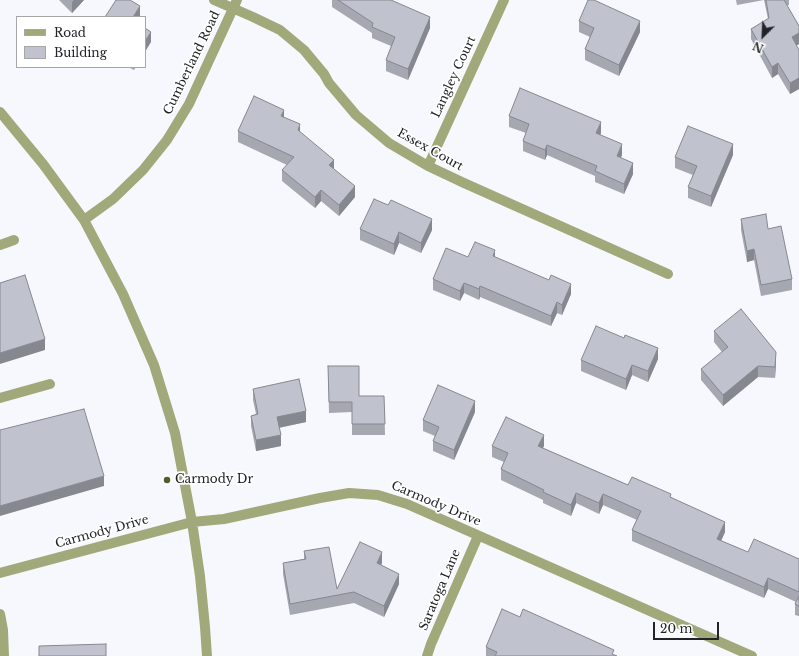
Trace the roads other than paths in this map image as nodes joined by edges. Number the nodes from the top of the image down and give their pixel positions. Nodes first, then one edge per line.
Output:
1 (214, 0) edge
2 (504, 0) edge
3 (235, 4) edge
4 (0, 112) edge
5 (428, 166) junction
6 (84, 220) junction
7 (14, 240) dead end
8 (0, 245) edge
9 (668, 274) dead end
10 (50, 384) dead end
11 (0, 398) edge
12 (192, 522) junction
13 (478, 536) junction
14 (0, 573) edge
15 (0, 614) edge
16 (4, 656) edge
17 (206, 656) edge
18 (427, 656) edge
19 (752, 656) edge

1 - 3 street, Essex Court
2 - 5 street, Langley Court
3 - 5 street, Essex Court
3 - 6 street, Cumberland Road
4 - 6 street
5 - 9 street, Essex Court
6 - 12 street
7 - 8 street
10 - 11 street
12 - 13 street, Carmody Drive
12 - 14 street, Carmody Drive
12 - 17 street
13 - 18 street, Saratoga Lane
13 - 19 street, Carmody Drive
15 - 16 street

